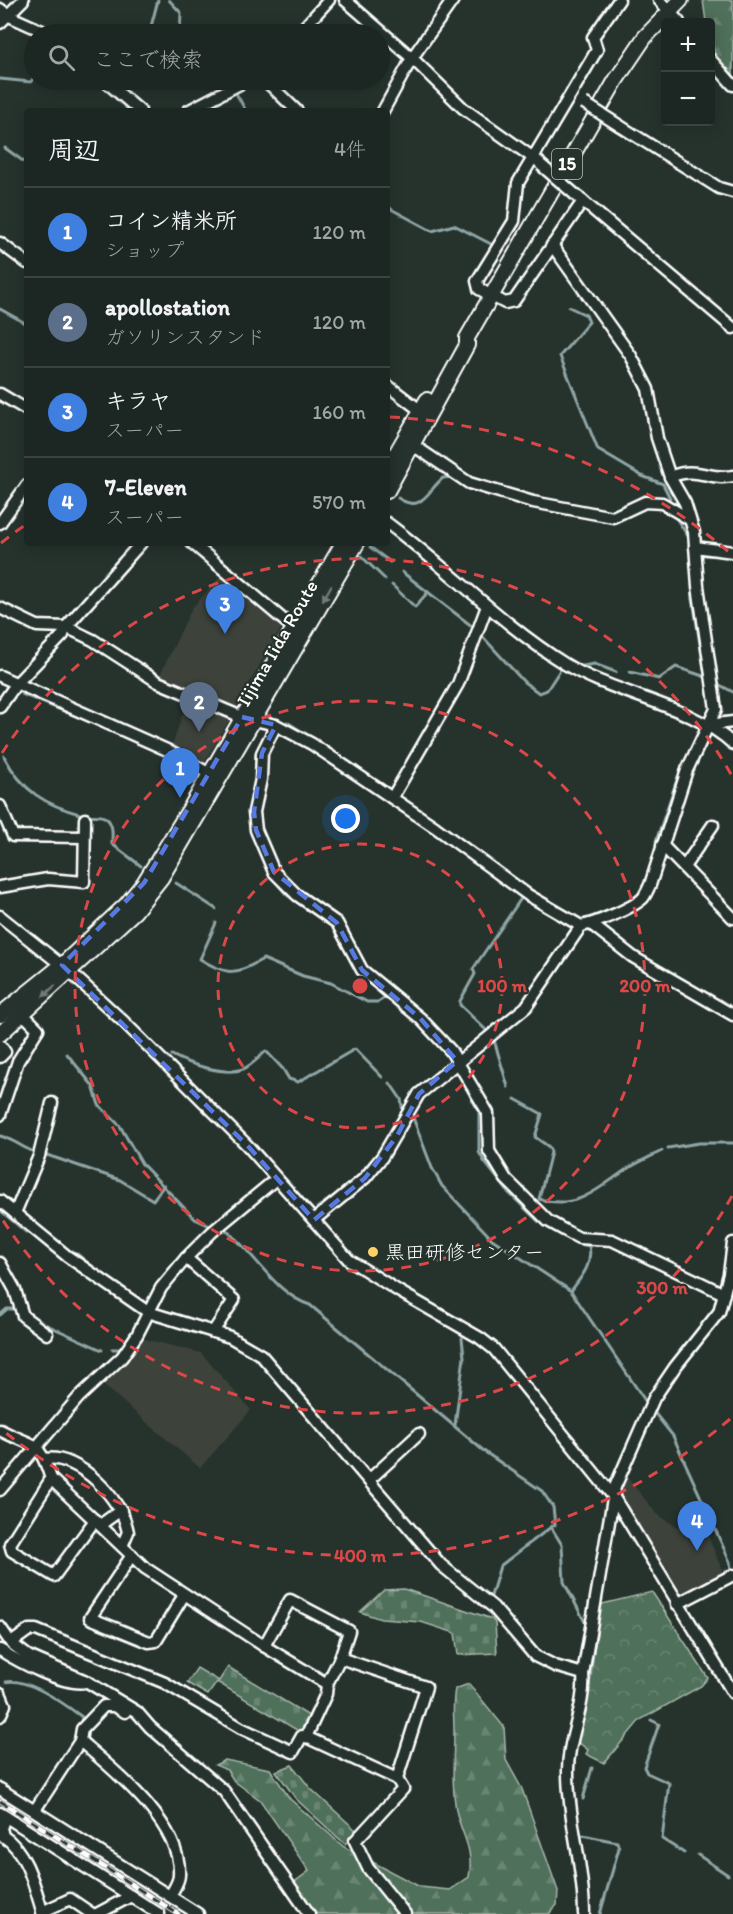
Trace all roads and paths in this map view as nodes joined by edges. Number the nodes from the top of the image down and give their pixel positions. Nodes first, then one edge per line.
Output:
1 (23, 0) edge
2 (329, 0) edge
3 (345, 0) edge
4 (453, 0) edge
5 (619, 0) edge
6 (659, 0) edge
7 (681, 0) edge
8 (669, 11) junction
9 (3, 16) edge
10 (675, 18) edge
11 (24, 24) edge
12 (307, 24) edge
13 (373, 24) edge
14 (390, 39) edge
15 (412, 58) junction
16 (715, 64) edge
17 (733, 84) edge
18 (116, 90) edge
19 (228, 90) edge
20 (275, 90) edge
21 (572, 94) junction
22 (137, 108) edge
23 (194, 108) edge
24 (294, 108) edge
25 (384, 108) edge
26 (538, 162) junction
27 (733, 192) edge
28 (580, 199) junction
29 (0, 243) edge
30 (552, 245) junction
31 (24, 261) edge
32 (491, 297) junction
33 (733, 328) edge
34 (467, 338) junction
35 (390, 386) edge
36 (0, 394) edge
37 (24, 408) edge
38 (421, 411) junction
39 (413, 446) junction
40 (390, 464) edge
41 (733, 476) edge
42 (670, 477) junction
43 (390, 486) edge
44 (24, 489) edge
45 (689, 519) junction
46 (0, 524) edge
47 (390, 525) edge
48 (138, 546) edge
49 (196, 546) edge
50 (341, 546) edge
51 (355, 546) edge
52 (695, 547) junction
53 (733, 552) edge
54 (488, 606) junction
55 (0, 608) edge
56 (66, 627) junction
57 (292, 627) junction
58 (0, 676) edge
59 (16, 684) junction
60 (0, 707) edge
61 (248, 718) junction
62 (733, 722) edge
63 (276, 725) junction
64 (708, 725) junction
65 (733, 744) edge
66 (210, 774) junction
67 (392, 798) junction
68 (1, 814) edge
69 (85, 819) dead end
70 (713, 825) dead end
71 (84, 837) junction
72 (662, 845) junction
73 (684, 867) junction
74 (0, 887) edge
75 (0, 916) edge
76 (733, 918) edge
77 (586, 925) junction
78 (66, 968) junction
79 (1, 1012) edge
80 (23, 1014) junction
81 (733, 1015) edge
82 (0, 1034) edge
83 (2, 1051) edge
84 (18, 1061) junction
85 (457, 1061) junction
86 (52, 1103) dead end
87 (0, 1115) edge
88 (276, 1179) junction
89 (0, 1201) edge
90 (15, 1213) junction
91 (314, 1220) junction
92 (733, 1243) edge
93 (186, 1258) junction
94 (0, 1263) edge
95 (723, 1299) junction
96 (733, 1310) edge
97 (148, 1312) junction
98 (213, 1332) junction
99 (47, 1334) dead end
100 (0, 1430) edge
101 (418, 1434) dead end
102 (37, 1447) junction
103 (45, 1459) junction
104 (51, 1479) junction
105 (369, 1480) junction
106 (0, 1490) edge
107 (613, 1496) junction
108 (121, 1510) junction
109 (97, 1522) junction
110 (122, 1546) junction
111 (132, 1555) junction
112 (733, 1575) edge
113 (184, 1595) junction
114 (677, 1604) junction
115 (0, 1628) edge
116 (11, 1643) junction
117 (264, 1646) junction
118 (0, 1650) edge
119 (340, 1658) junction
120 (583, 1674) junction
121 (86, 1681) junction
122 (327, 1684) junction
123 (0, 1693) edge
124 (733, 1694) edge
125 (0, 1716) edge
126 (150, 1727) junction
127 (306, 1737) junction
128 (80, 1741) junction
129 (397, 1779) junction
130 (0, 1789) edge
131 (34, 1810) junction
132 (3, 1815) edge
133 (1, 1837) edge
134 (131, 1896) junction
135 (170, 1896) junction
136 (43, 1913) edge
137 (92, 1914) edge
138 (97, 1914) edge
139 (159, 1914) edge
140 (198, 1914) edge
141 (309, 1914) edge
142 (405, 1914) edge
143 (584, 1914) edge

1 - 9 street
2 - 12 street
3 - 13 street
4 - 15 street
5 - 21 street
6 - 8 street
7 - 8 main road, 15
8 - 10 street
8 - 32 main road, 15
9 - 11 street
14 - 15 street
15 - 25 street
15 - 26 street
16 - 17 street
18 - 22 street
19 - 23 street
20 - 24 street
21 - 26 street
21 - 27 street, bridge
26 - 28 street, bridge
26 - 32 street
28 - 30 street
28 - 33 street
29 - 31 street
30 - 32 street
30 - 42 street
32 - 34 main road, 15
34 - 38 main road, 15
34 - 39 main road, 15
35 - 38 street
36 - 37 street
38 - 40 main road, 15
39 - 43 main road, 15
39 - 45 street
41 - 42 street
42 - 45 street
44 - 46 street
45 - 52 street
47 - 54 street
48 - 56 street
49 - 57 street
50 - 57 main road, Iijima Iida Route
51 -> 61 main road, Iijima Iida Route
52 - 53 street
52 - 64 street
54 - 64 street
54 - 67 street
55 - 56 street
56 - 59 street
56 - 61 street
57 - 61 main road, Iijima Iida Route
58 - 59 street
59 - 60 street
59 - 66 street
61 - 63 street
61 - 66 main road, Iijima Iida Route
61 - 78 main road, Iijima Iida Route
62 - 64 street
63 - 67 street
63 - 85 street
64 - 65 street
64 - 72 street
66 - 78 main road, Iijima Iida Route
67 - 77 street
68 - 71 street
69 - 71 street
70 - 73 street
71 - 74 street
72 - 73 street
72 - 77 street
73 - 76 street
75 - 78 street
77 - 81 street
77 - 85 street
78 - 79 main road, Iijima Iida Route
78 -> 80 main road, Iijima Iida Route
78 - 88 street
80 - 82 main road, Iijima Iida Route
80 - 84 street
83 - 84 street
84 - 87 street
85 - 91 street
85 - 95 street
86 - 90 street
88 - 91 street
88 - 93 street
89 - 90 street
90 - 97 street
91 - 107 street
92 - 95 street
93 - 97 street
93 - 98 street
94 - 99 street
95 - 96 street
95 - 107 street
97 - 98 street
97 - 102 street
98 - 105 street
100 - 102 street
101 - 105 street
102 - 103 street
102 - 106 street
103 - 104 street
103 - 108 street
104 - 109 street
104 - 109 street
105 - 120 street
107 - 114 street
107 - 120 street
108 - 109 street
108 - 110 street
109 - 110 street
110 - 111 street
111 - 113 street
111 - 113 street
112 - 114 street
113 - 117 street
114 - 124 street
115 - 116 street
116 - 121 street
116 - 127 street
117 - 119 street
117 - 122 street
118 - 121 street
119 - 122 street
119 - 129 street
120 - 143 street
121 - 126 street
122 - 127 street
123 - 125 street
126 - 128 street
126 - 141 street
127 - 129 street
128 - 131 street
128 - 135 street
129 - 142 street
130 - 131 street
131 - 135 street
132 - 133 street
132 - 134 street
133 - 136 street
134 - 138 street
134 - 139 street
135 - 140 street
136 - 137 street

